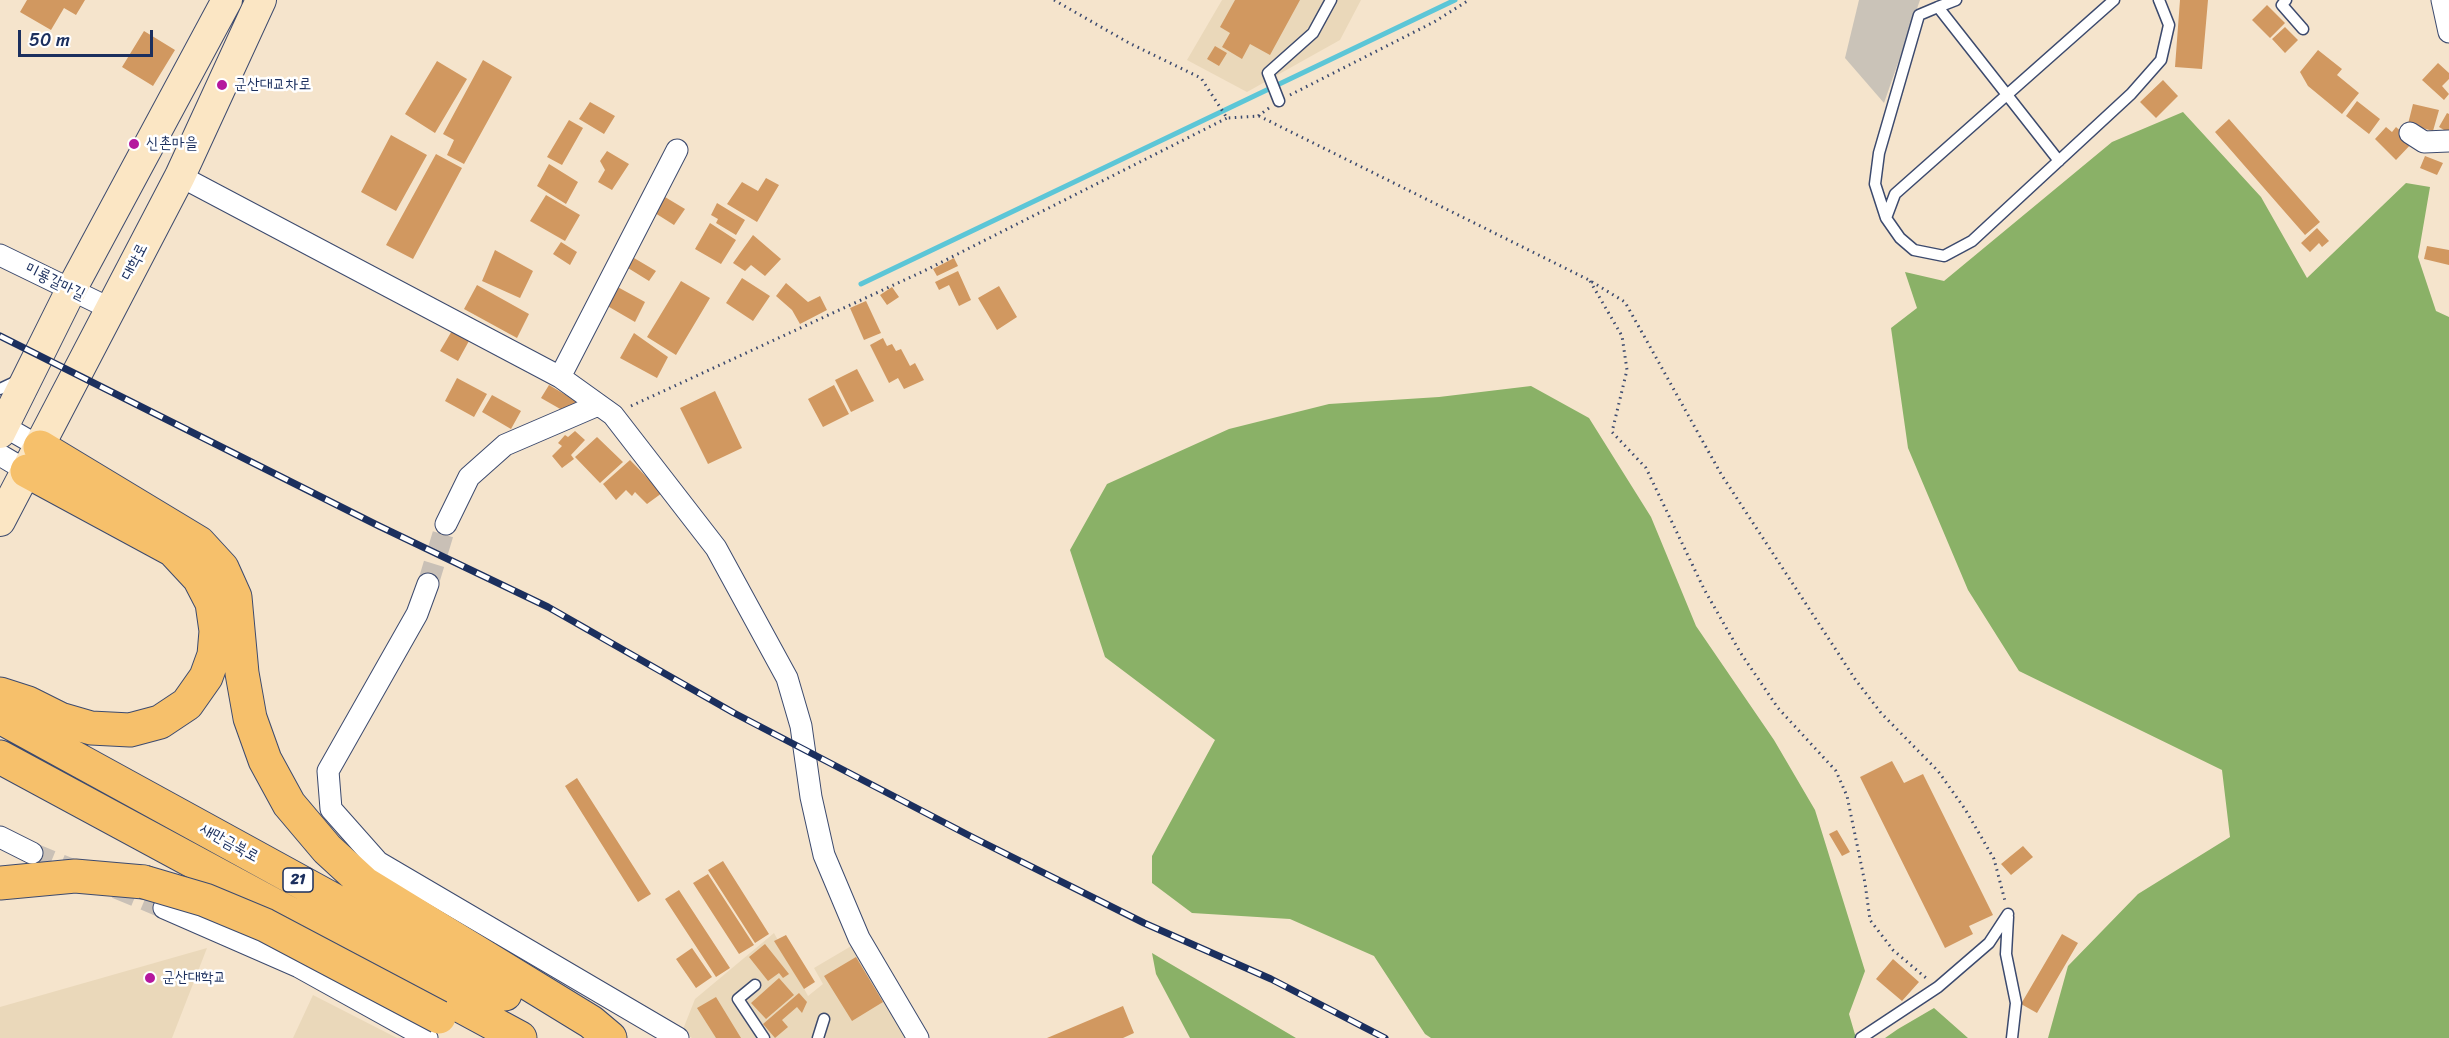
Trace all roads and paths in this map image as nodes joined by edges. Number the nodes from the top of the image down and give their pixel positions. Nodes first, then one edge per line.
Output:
1 (227, 0) edge
2 (261, 0) edge
3 (1054, 0) edge
4 (1331, 0) edge
5 (1469, 0) edge
6 (1956, 0) edge
7 (2114, 0) edge
8 (2158, 0) edge
9 (2286, 0) edge
10 (2442, 0) edge
11 (1938, 7) junction
12 (2303, 29) dead end
13 (2449, 32) edge
14 (2005, 96) junction
15 (1277, 97) junction
16 (1259, 116) junction
17 (1227, 118) junction
18 (2410, 133) dead end
19 (2449, 141) edge
20 (677, 150) dead end
21 (2059, 161) junction
22 (180, 176) junction
23 (1886, 218) junction
24 (0, 255) edge
25 (1589, 280) junction
26 (70, 290) junction
27 (111, 309) junction
28 (27, 375) junction
29 (560, 377) junction
30 (0, 389) edge
31 (606, 410) junction
32 (1, 427) edge
33 (22, 458) edge
34 (0, 521) edge
35 (446, 524) tunnel mouth
36 (428, 584) tunnel mouth
37 (10, 709) edge
38 (0, 757) edge
39 (0, 837) edge
40 (32, 853) tunnel mouth
41 (0, 883) edge
42 (164, 908) tunnel mouth
43 (2008, 914) junction
44 (754, 985) dead end
45 (1938, 987) junction
46 (824, 1019) dead end
47 (433, 1028) edge
48 (497, 1038) edge
49 (520, 1038) edge
50 (585, 1038) edge
51 (610, 1038) edge
52 (678, 1038) edge
53 (764, 1038) edge
54 (818, 1038) edge
55 (918, 1038) edge
56 (1861, 1038) edge
57 (2012, 1038) edge

1 - 26 street
2 - 22 street, 대학로
3 - 17 path
4 - 15 lane
5 - 15 path
6 - 11 lane
7 - 14 lane
8 - 21 lane
9 - 12 lane
10 - 13 street
11 - 14 lane
11 - 23 lane
14 - 21 lane
14 - 23 lane
15 - 16 path
16 - 17 path
16 - 25 path
17 - 31 path
18 - 19 street
20 - 29 street
21 - 23 lane
22 - 27 street, 대학로
22 - 29 street
24 - 26 street, 미룡갈마길
25 - 43 path
25 - 45 path
26 - 27 street, 미룡갈마길
26 - 28 street
27 - 33 street, 대학로
28 - 30 lane
28 - 32 street
29 - 31 street
31 - 35 street
31 - 55 street
32 - 33 street
33 - 34 street, 대학로
33 - 37 highway
33 - 51 highway
36 - 52 street
37 - 50 highway, 새만금북로 / 21
38 - 49 highway, 새만금북로 / 21
39 - 40 street
41 - 47 highway, bridge
42 - 47 street
43 - 45 lane
43 - 57 lane
44 - 53 lane
45 - 56 lane
46 - 54 lane
47 - 48 highway

